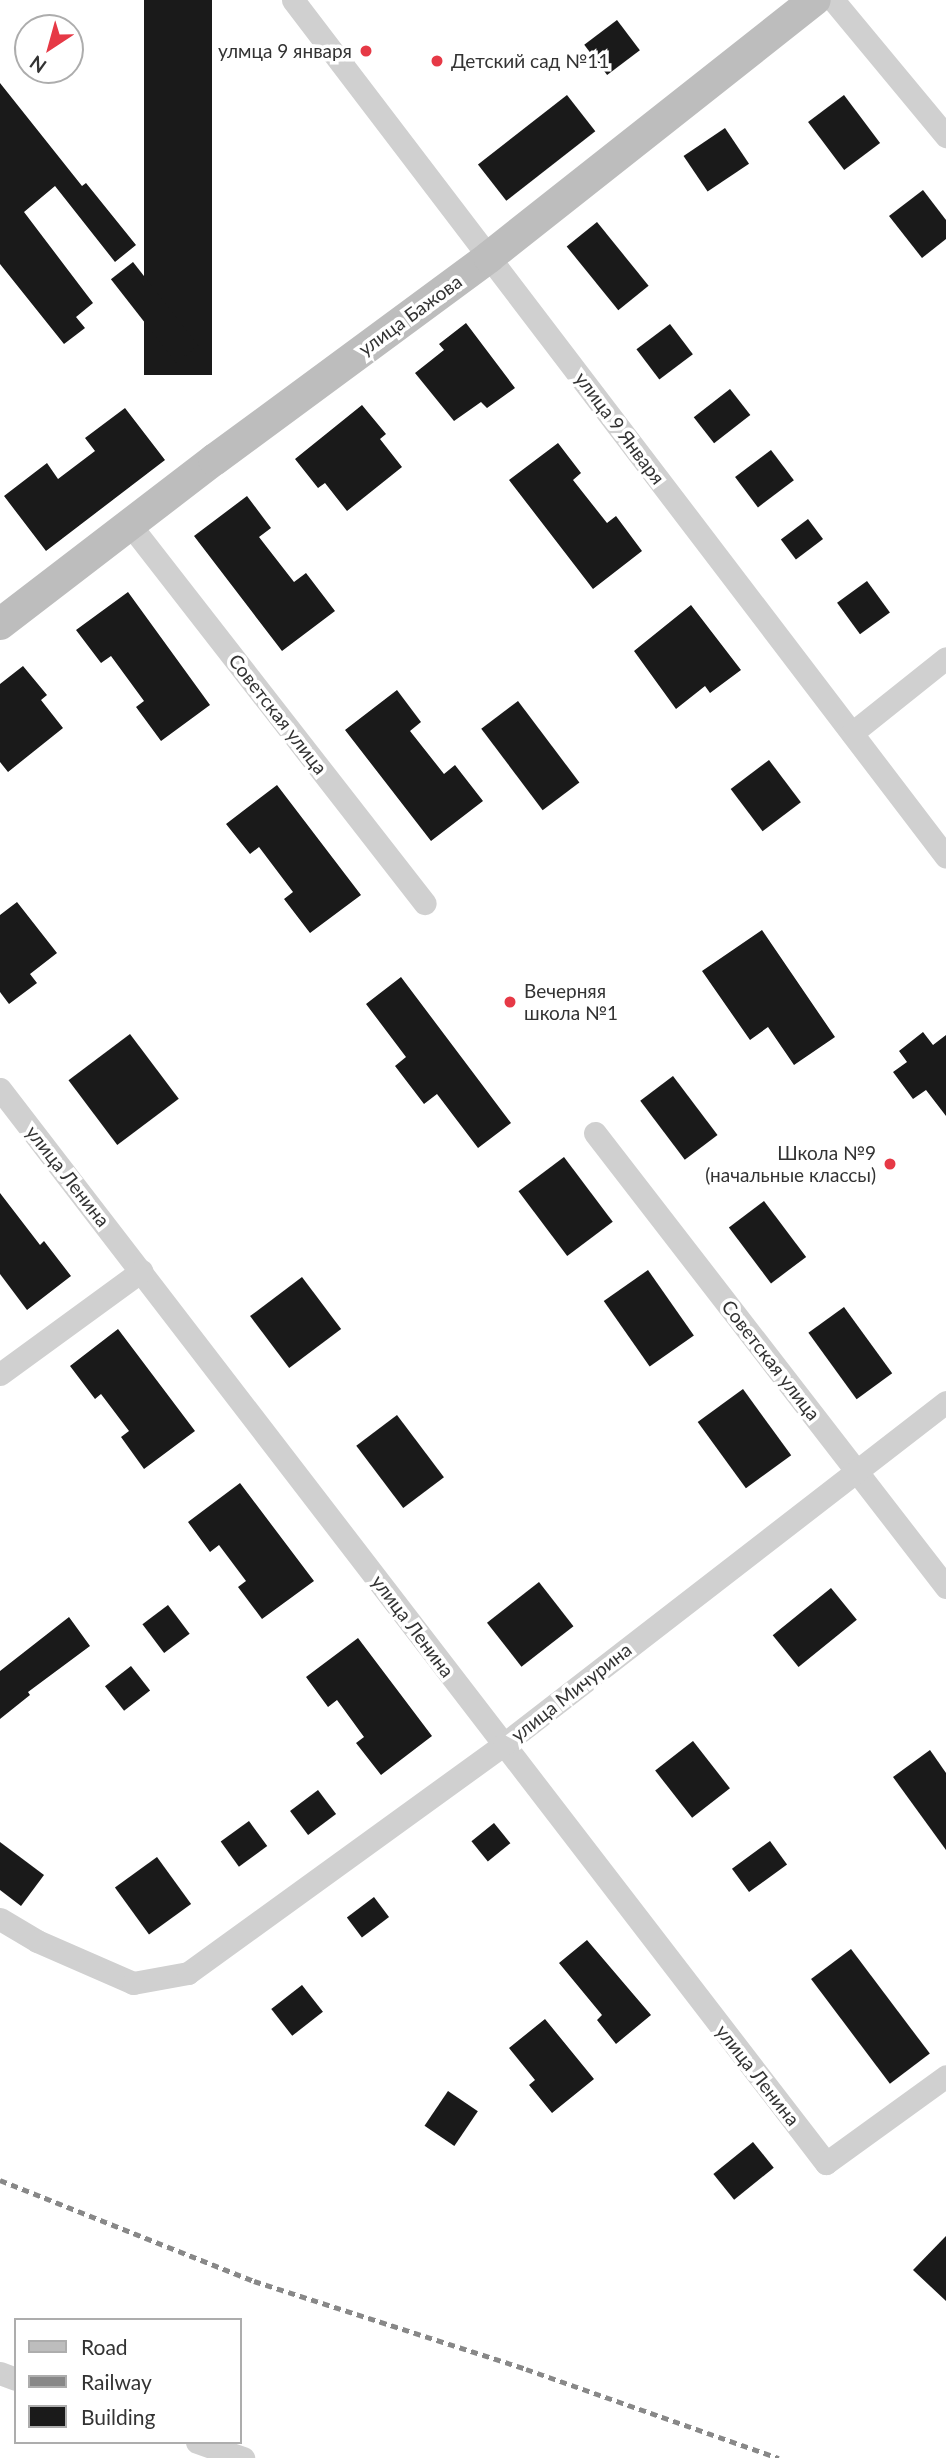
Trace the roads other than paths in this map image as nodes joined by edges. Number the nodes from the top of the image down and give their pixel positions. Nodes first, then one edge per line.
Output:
1 (293, 0) edge
2 (815, 0) edge
3 (833, 0) edge
4 (946, 136) edge
5 (489, 257) junction
6 (131, 526) junction
7 (0, 624) edge
8 (946, 658) edge
9 (852, 733) junction
10 (946, 858) edge
11 (425, 903) dead end
12 (0, 1089) edge
13 (595, 1133) dead end
14 (141, 1271) junction
15 (0, 1374) edge
16 (946, 1402) edge
17 (858, 1471) junction
18 (946, 1587) edge
19 (504, 1744) junction
20 (0, 1919) edge
21 (946, 2076) edge
22 (203, 2444) edge
23 (243, 2458) edge

1 - 5 street, улица 9 Января
2 - 5 street, улица Бажова
3 - 4 street
5 - 6 street, улица Бажова
5 - 9 street, улица 9 Января
6 - 7 street, улица Бажова
6 - 11 street, Советская улица
8 - 9 street
9 - 10 street, улица 9 Января
12 - 14 street, улица Ленина
13 - 17 street, Советская улица
14 - 15 street
14 - 19 street, улица Ленина
16 - 17 street, улица Мичурина
17 - 18 street, Советская улица
17 - 19 street, улица Мичурина
19 - 20 street, улица Мичурина
19 - 21 street, улица Ленина
22 - 23 street

